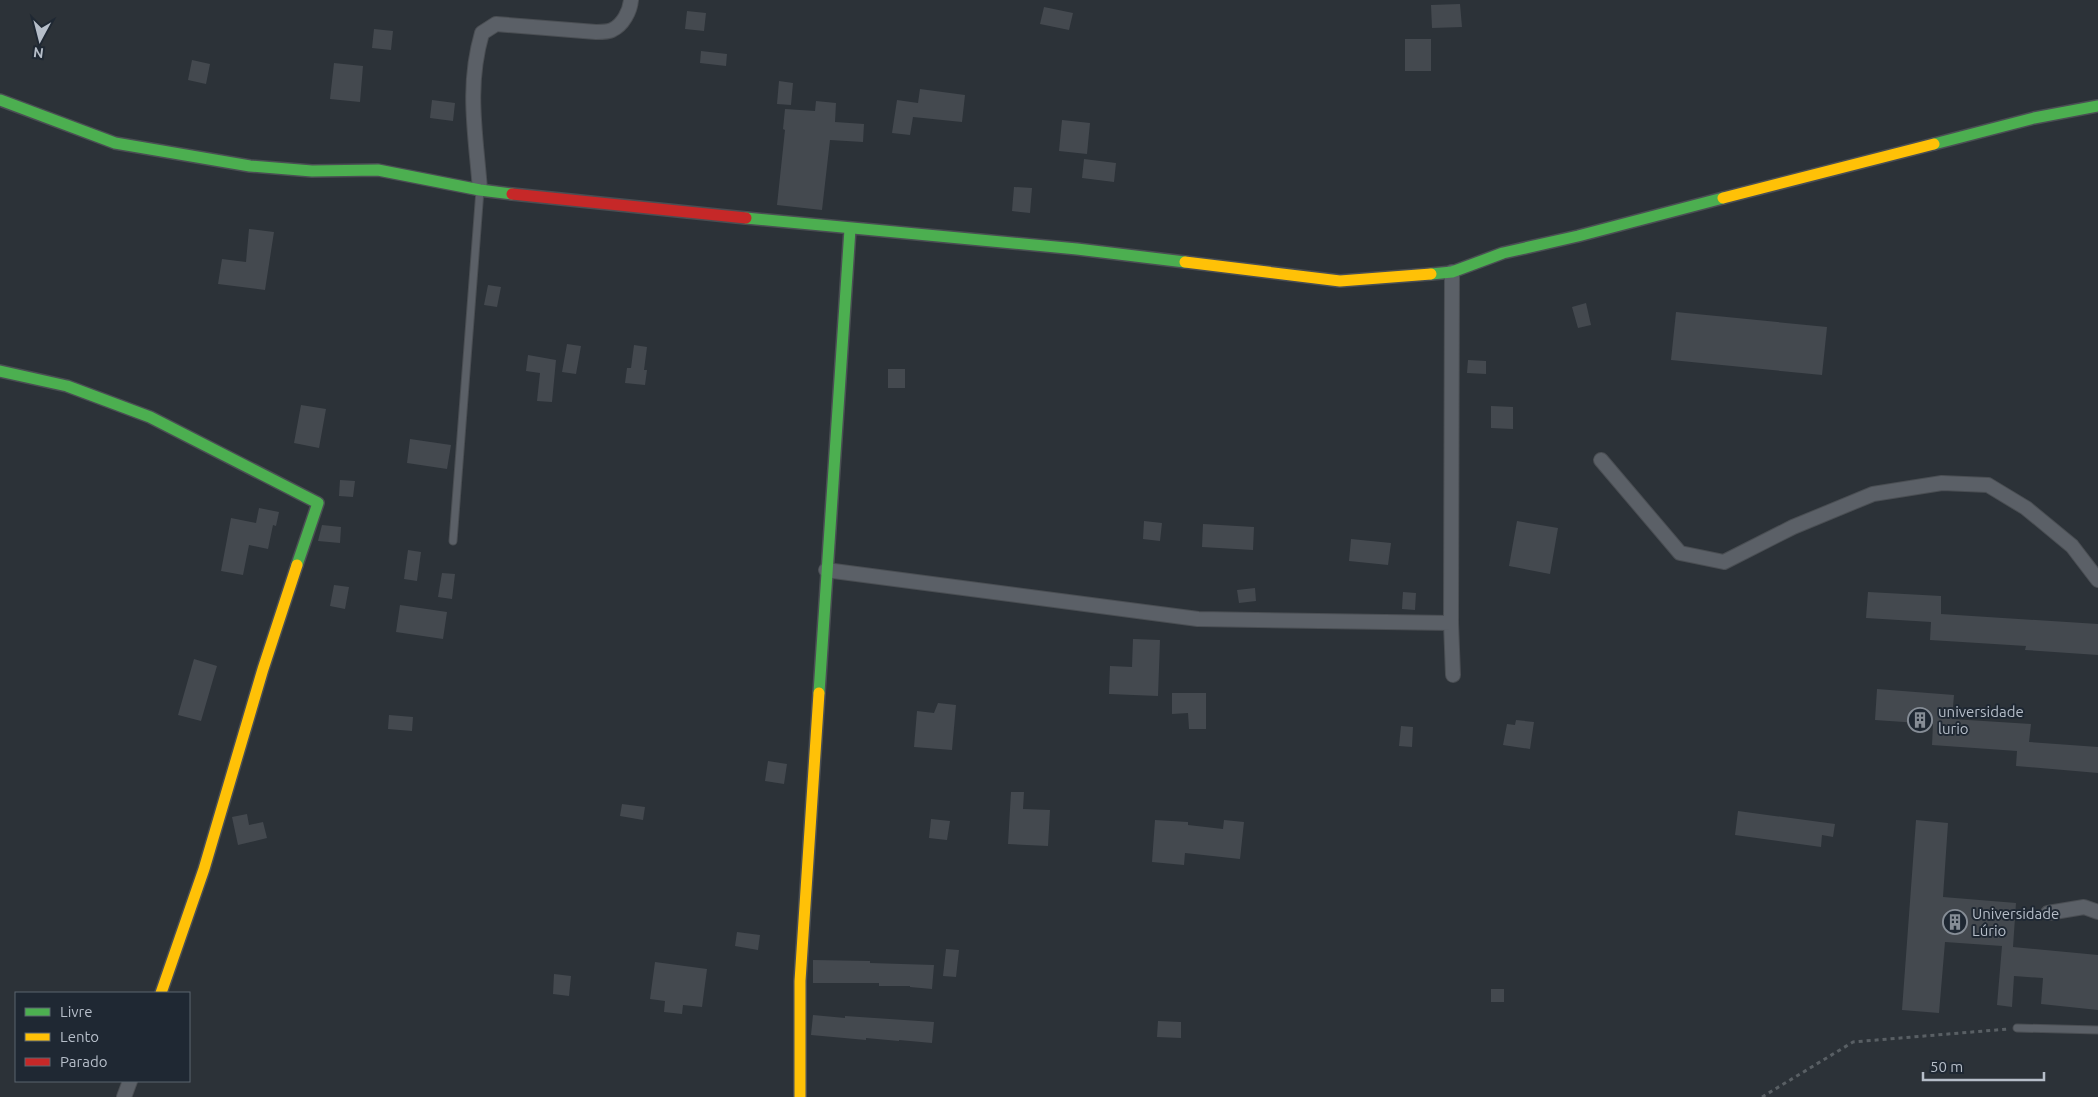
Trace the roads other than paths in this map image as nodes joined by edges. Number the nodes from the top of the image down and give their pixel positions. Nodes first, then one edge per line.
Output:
1 (630, 0) edge
2 (0, 100) edge
3 (2098, 106) edge
4 (480, 190) junction
5 (850, 229) junction
6 (1452, 272) junction
7 (0, 371) edge
8 (1601, 460) dead end
9 (453, 541) dead end
10 (826, 570) junction
11 (2098, 580) edge
12 (1451, 623) junction
13 (1453, 675) dead end
14 (2098, 912) edge
15 (2048, 913) dead end
16 (161, 992) edge
17 (2017, 1028) road end
18 (2098, 1030) edge
19 (130, 1082) edge
20 (124, 1097) edge
21 (800, 1097) edge

1 - 4 street
2 - 4 street
3 - 6 street
4 - 5 street
4 - 9 lane
5 - 6 street
5 - 10 street
6 - 12 street
7 - 16 street
8 - 11 street
10 - 12 street
10 - 21 street
12 - 13 street
14 - 15 street
17 - 18 lane
19 - 20 street

